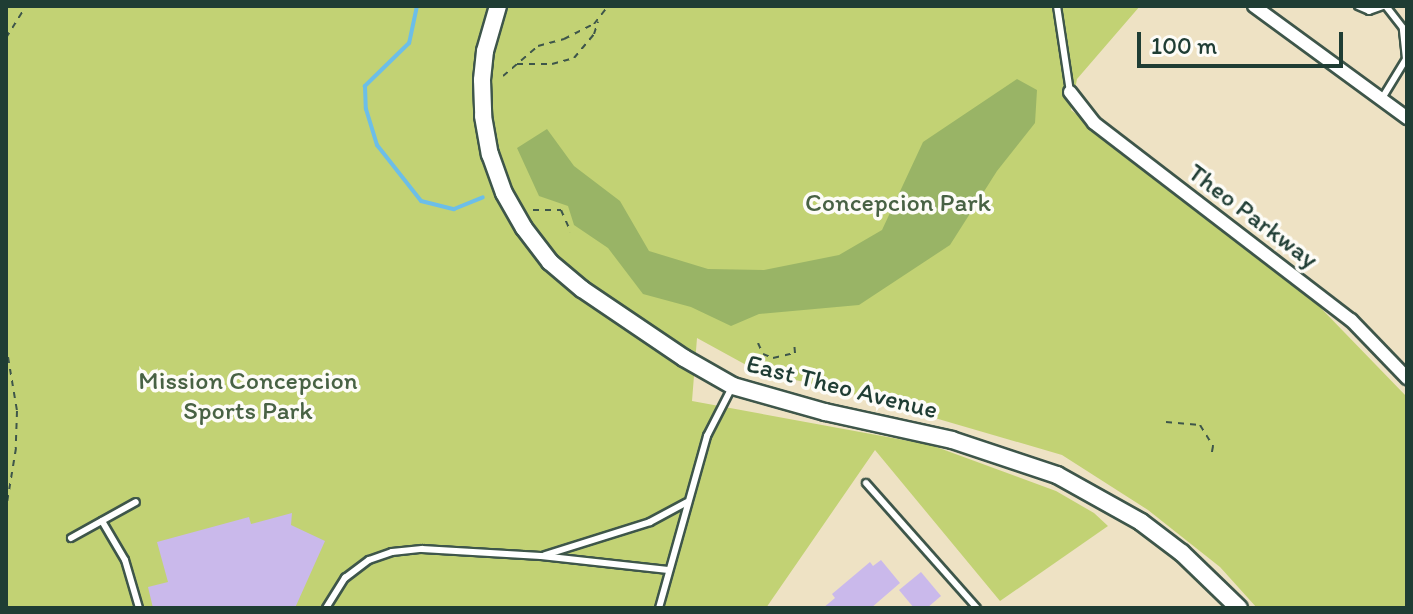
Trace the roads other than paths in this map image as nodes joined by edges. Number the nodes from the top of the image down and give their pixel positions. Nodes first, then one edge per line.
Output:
1 (498, 6) edge
2 (1057, 6) edge
3 (1254, 6) edge
4 (1358, 6) edge
5 (1385, 6) edge
6 (1070, 92) joint
7 (1381, 100) junction
8 (1407, 118) edge
9 (1407, 378) edge
10 (733, 386) junction
11 (866, 483) dead end
12 (136, 502) dead end
13 (687, 502) junction
14 (102, 521) junction
15 (71, 538) dead end
16 (541, 556) junction
17 (668, 570) junction
18 (139, 608) edge
19 (326, 608) edge
20 (659, 608) edge
21 (977, 608) edge
22 (1239, 608) edge

1 - 10 street, East Theo Avenue
2 - 6 lane
3 - 7 street
4 - 5 lane
5 - 7 lane
6 - 9 street, Theo Parkway
7 - 8 street
10 - 13 lane
10 - 22 street, East Theo Avenue
11 - 21 lane
12 - 14 lane
13 - 16 lane
13 - 17 lane
14 - 15 lane
14 - 18 lane
16 - 17 lane
16 - 19 lane
17 - 20 lane

